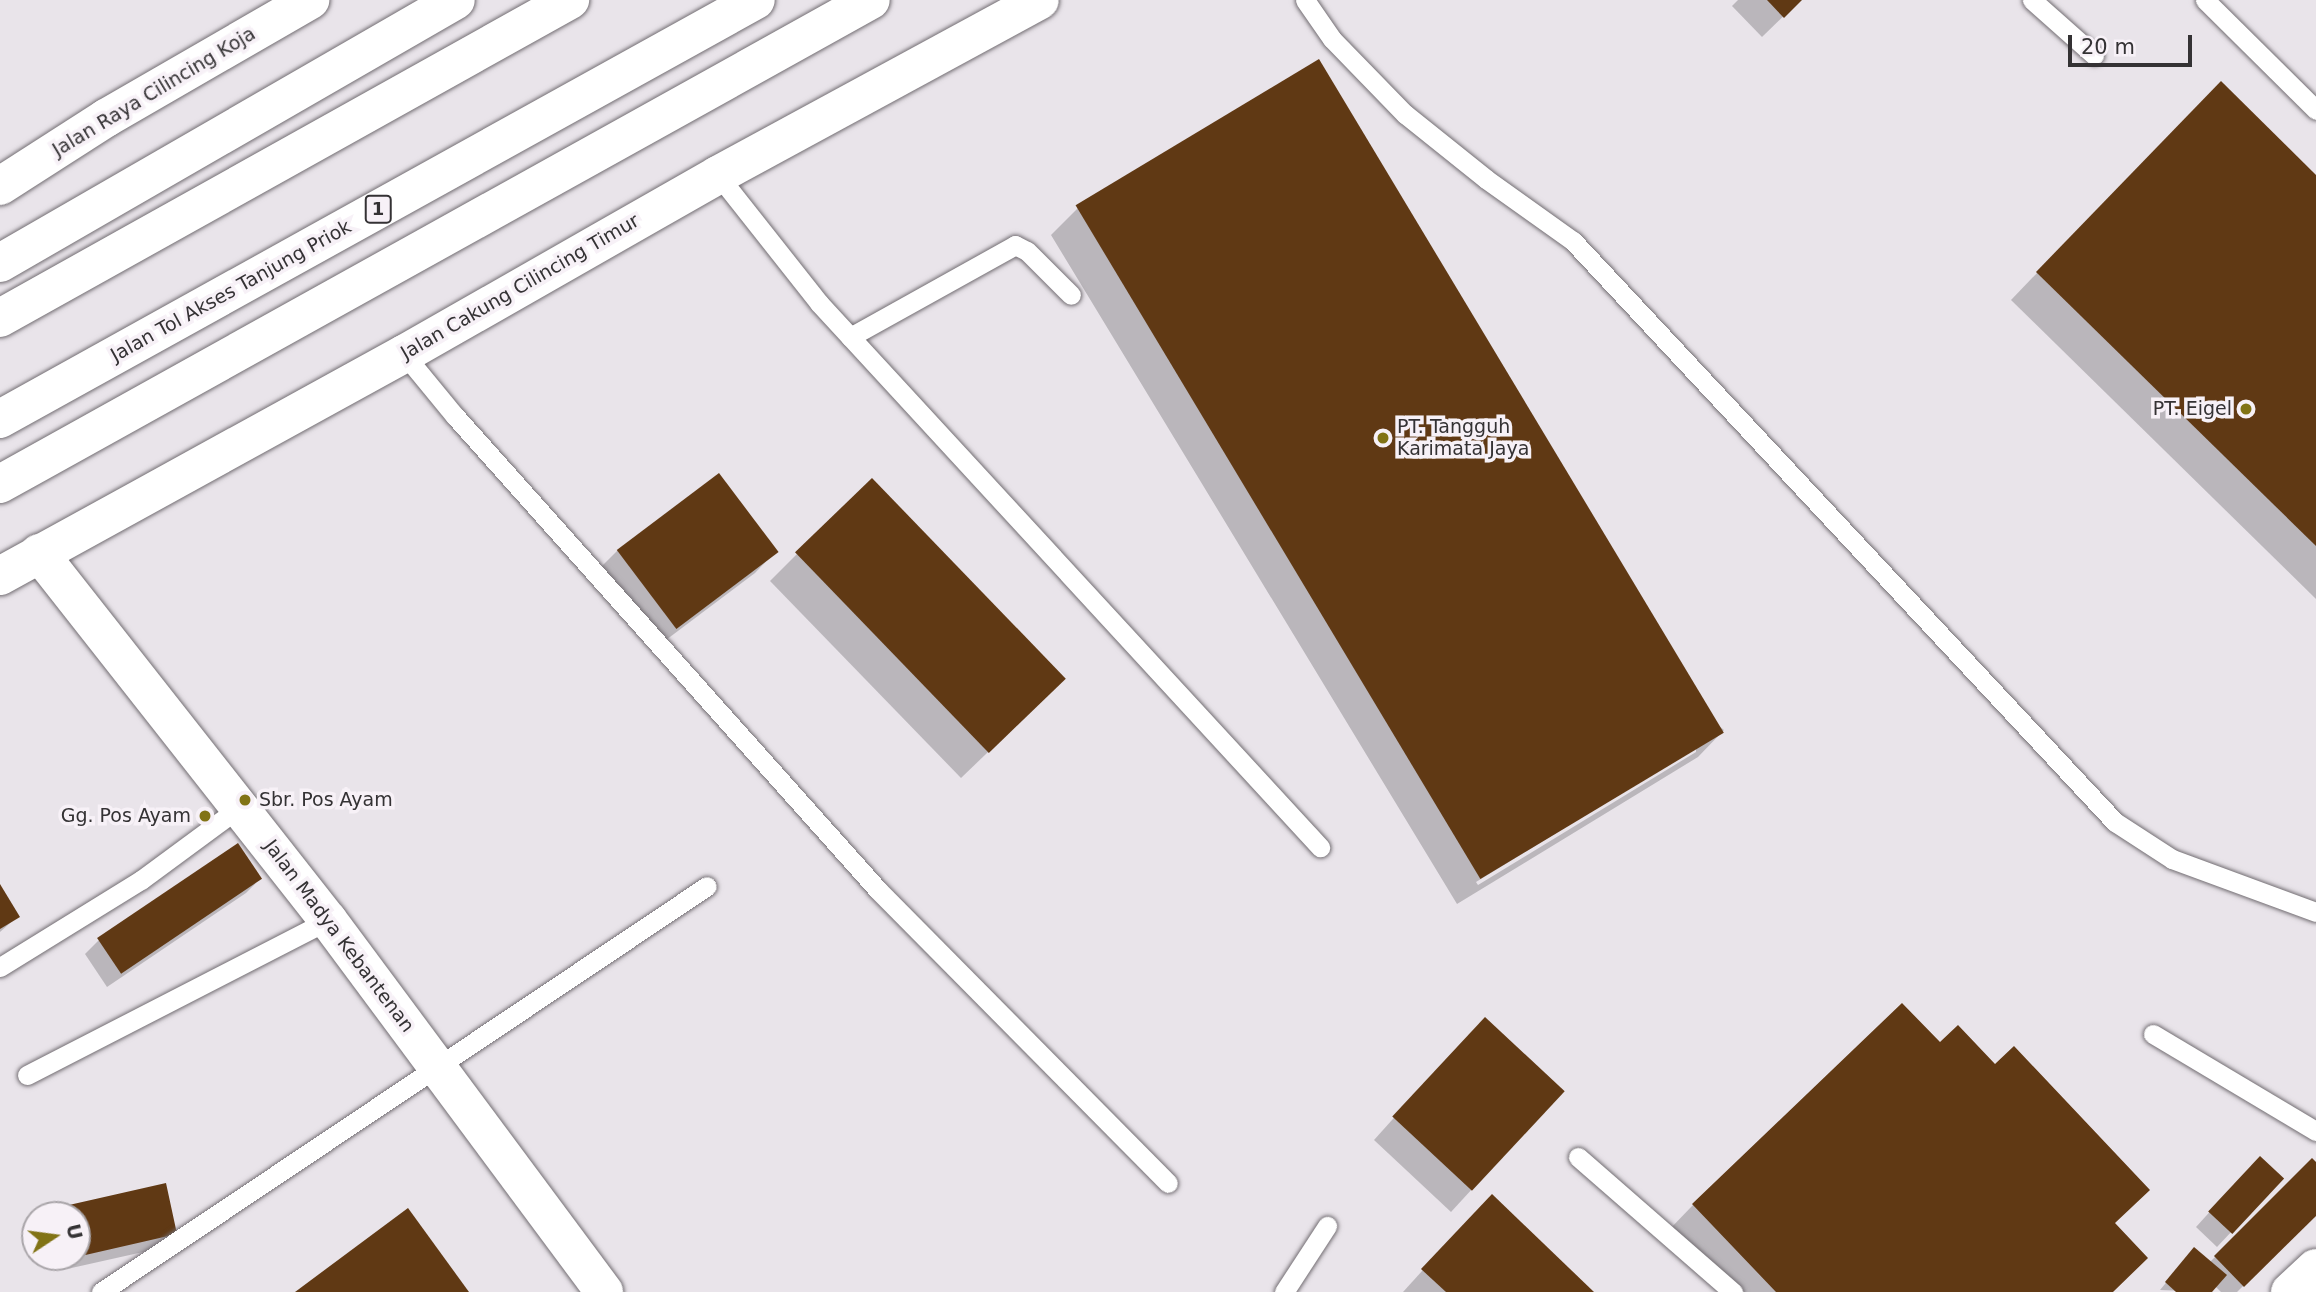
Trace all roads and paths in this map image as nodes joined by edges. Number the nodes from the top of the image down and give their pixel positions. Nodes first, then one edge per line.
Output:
1 (310, 0) edge
2 (456, 0) edge
3 (570, 0) edge
4 (756, 0) edge
5 (871, 0) edge
6 (1040, 0) edge
7 (1305, 0) edge
8 (2032, 0) edge
9 (2204, 0) edge
10 (2094, 55) dead end
11 (2316, 110) edge
12 (718, 175) junction
13 (0, 186) edge
14 (0, 263) edge
15 (1071, 295) dead end
16 (0, 318) edge
17 (850, 337) junction
18 (404, 354) junction
19 (0, 419) edge
20 (0, 484) edge
21 (39, 553) junction
22 (0, 576) edge
23 (240, 807) junction
24 (1320, 847) dead end
25 (708, 886) dead end
26 (2316, 912) edge
27 (328, 920) junction
28 (0, 967) edge
29 (2153, 1034) dead end
30 (437, 1065) junction
31 (27, 1075) dead end
32 (2316, 1131) edge
33 (1578, 1157) dead end
34 (1168, 1183) dead end
35 (1327, 1226) dead end
36 (2316, 1268) edge
37 (101, 1292) edge
38 (604, 1292) edge
39 (1284, 1292) edge
40 (1733, 1292) edge
41 (2290, 1292) edge

1 - 13 main road, Jalan Raya Cilincing Koja
2 - 14 main road
3 - 16 main road
4 - 19 main road, Jalan Tol Akses Tanjung Priok / 1
5 - 20 main road
6 - 12 main road, Jalan Cakung Cilincing Timur
7 - 26 lane
8 - 10 lane
9 - 11 lane
12 - 17 lane
12 - 18 main road, Jalan Cakung Cilincing Timur
15 - 17 lane
17 - 24 lane
18 - 21 main road, Jalan Cakung Cilincing Timur
18 - 34 lane
21 - 22 main road, Jalan Cakung Cilincing Timur
21 - 23 main road, Jalan Madya Kebantenan
23 - 27 main road, Jalan Madya Kebantenan
23 - 28 lane
25 - 30 lane
27 - 30 main road, Jalan Madya Kebantenan
27 - 31 lane
29 - 32 lane
30 - 37 lane
30 - 38 main road, Jalan Madya Kebantenan
33 - 40 lane
35 - 39 lane
36 - 41 main road

